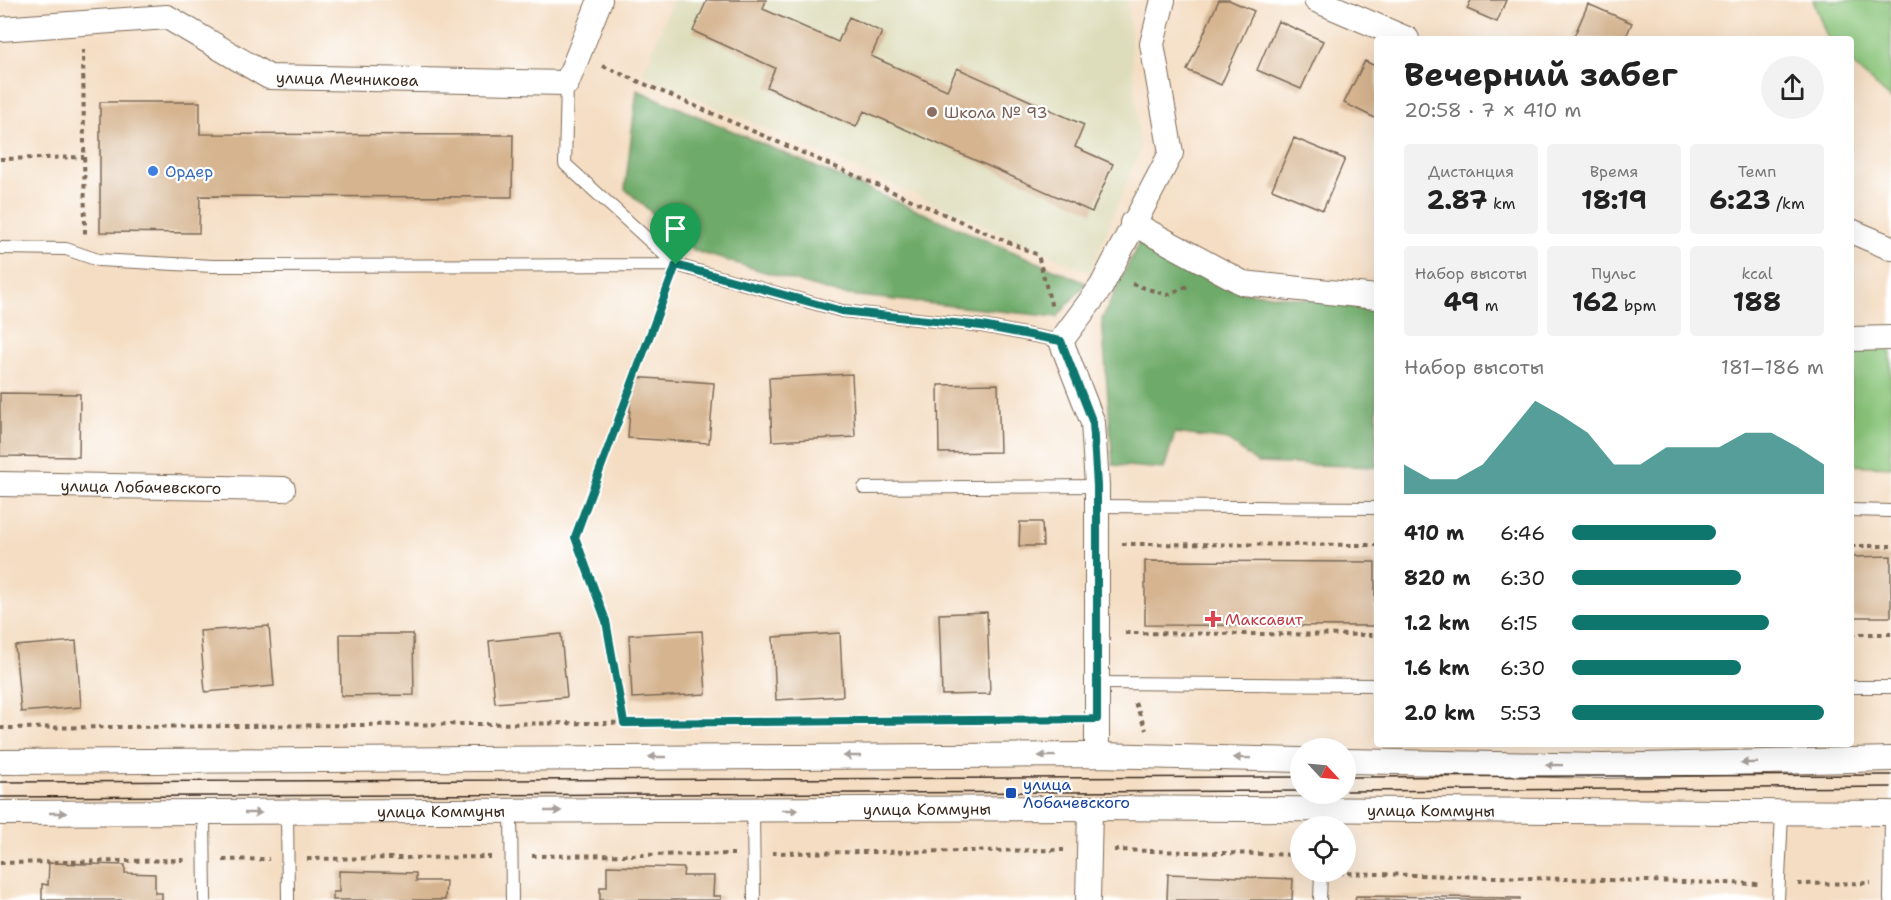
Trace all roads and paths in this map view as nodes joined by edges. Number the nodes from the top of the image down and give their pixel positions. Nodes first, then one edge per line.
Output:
1 (600, 0) edge
2 (1163, 0) edge
3 (1316, 0) edge
4 (83, 23) junction
5 (0, 30) edge
6 (1400, 36) edge
7 (601, 65) dead end
8 (567, 83) junction
9 (84, 157) junction
10 (0, 159) edge
11 (1132, 223) junction
12 (1854, 232) edge
13 (0, 248) edge
14 (1891, 248) edge
15 (86, 256) junction
16 (676, 265) junction
17 (1220, 270) junction
18 (1107, 275) junction
19 (1374, 297) edge
20 (1891, 338) edge
21 (1854, 339) edge
22 (1061, 341) junction
23 (0, 484) edge
24 (864, 488) dead end
25 (283, 489) dead end
26 (1097, 496) junction
27 (1374, 508) edge
28 (1854, 510) edge
29 (1891, 511) edge
30 (1374, 545) edge
31 (1854, 546) edge
32 (1891, 546) edge
33 (1120, 556) dead end
34 (1124, 624) dead end
35 (1854, 634) edge
36 (1891, 634) edge
37 (1374, 635) edge
38 (1097, 683) junction
39 (1128, 683) junction
40 (1374, 685) edge
41 (1854, 687) edge
42 (1891, 687) edge
43 (1097, 719) junction
44 (624, 723) junction
45 (0, 728) edge
46 (1149, 739) dead end
47 (1097, 755) junction
48 (1891, 759) edge
49 (1290, 760) edge
50 (1356, 761) edge
51 (0, 762) edge
52 (1090, 808) junction
53 (753, 810) junction
54 (511, 811) junction
55 (0, 813) edge
56 (204, 813) junction
57 (287, 813) junction
58 (1782, 813) junction
59 (1891, 813) edge
60 (1290, 817) edge
61 (1356, 818) edge
62 (1090, 849) junction
63 (771, 853) dead end
64 (736, 854) dead end
65 (1290, 855) edge
66 (512, 857) junction
67 (287, 859) junction
68 (204, 860) junction
69 (0, 863) edge
70 (1356, 873) edge
71 (1321, 882) edge
72 (1890, 882) edge
73 (1779, 884) junction
74 (205, 900) edge
75 (288, 900) edge
76 (512, 900) edge
77 (754, 900) edge
78 (1088, 900) edge
79 (1320, 900) edge
80 (1778, 900) edge
81 (1890, 900) edge

1 - 8 street
2 - 11 street
3 - 6 street
4 - 5 street, улица Мечникова
4 - 8 street, улица Мечникова
4 - 9 path
7 - 22 path
8 - 16 lane
9 - 10 path
9 - 15 path
11 - 17 street
11 - 18 street
12 - 14 street
13 - 15 lane
15 - 16 lane
16 - 22 lane
16 - 44 path
17 - 18 path
17 - 19 street
18 - 22 street
20 - 21 street
22 - 26 street
23 - 25 street, улица Лобачевского
24 - 26 lane
26 - 27 lane
26 - 38 street
28 - 29 lane
30 - 33 path
31 - 32 path
34 - 37 path
35 - 36 path
38 - 39 lane
38 - 43 street
39 - 40 lane
39 - 46 path
41 - 42 lane
43 - 44 path
43 - 47 street
44 - 45 path
49 -> 47 street
47 -> 51 street
48 -> 50 street
53 -> 52 street, улица Коммуны
52 - 60 street, улица Коммуны
52 - 62 street
54 -> 53 street, улица Коммуны
53 - 77 lane
54 - 57 street, улица Коммуны
54 - 66 lane
55 -> 56 street, улица Коммуны
56 -> 57 street, улица Коммуны
56 - 68 lane
57 - 67 lane
58 - 59 street, улица Коммуны
58 - 61 street, улица Коммуны
58 - 73 lane
59 - 72 lane
62 - 63 path
62 - 65 path
62 - 78 street
64 - 66 path
66 - 67 path
66 - 76 lane
67 - 68 path
67 - 75 lane
68 - 69 path
68 - 74 lane
70 - 73 path
71 - 79 lane
72 - 73 path
72 - 81 lane
73 - 80 lane

